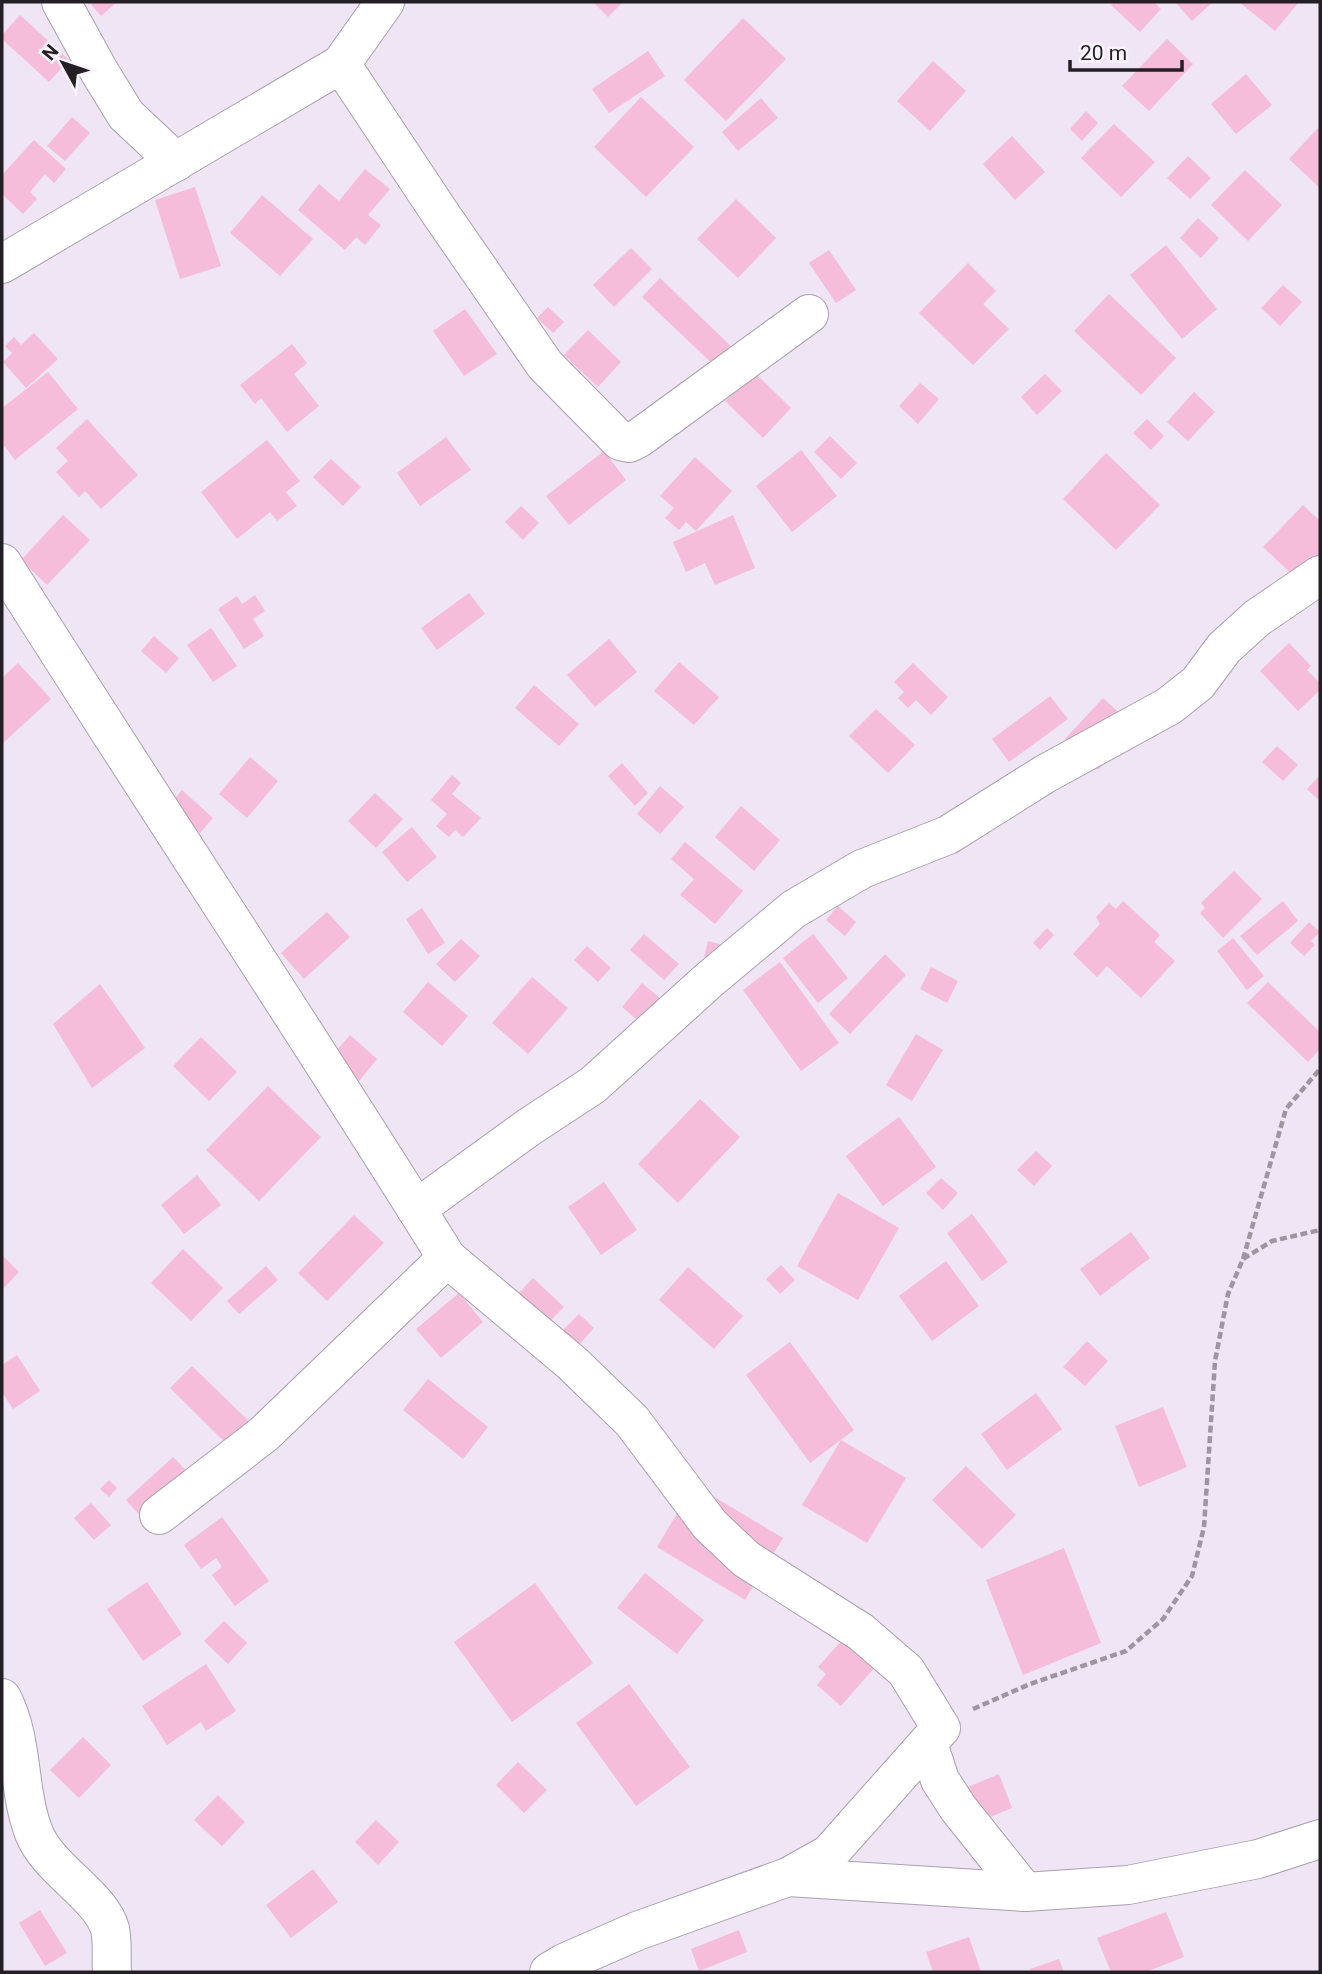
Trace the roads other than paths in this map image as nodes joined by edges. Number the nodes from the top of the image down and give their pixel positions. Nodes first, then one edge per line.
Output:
1 (61, 2) edge
2 (385, 2) edge
3 (341, 64) junction
4 (176, 162) junction
5 (2, 264) edge
6 (809, 314) dead end
7 (2, 563) edge
8 (1320, 575) edge
9 (416, 1209) junction
10 (447, 1258) junction
11 (159, 1515) dead end
12 (2, 1698) edge
13 (934, 1735) junction
14 (1320, 1839) edge
15 (788, 1877) junction
16 (1025, 1892) junction
17 (112, 1972) edge
18 (549, 1972) edge

1 - 4 street
2 - 3 street
3 - 4 street
3 - 6 street
4 - 5 street
7 - 9 street
8 - 9 street
9 - 10 street
10 - 11 street
10 - 13 street
12 - 17 street
13 - 15 street
13 - 16 street
14 - 16 street
15 - 16 street
15 - 18 street

